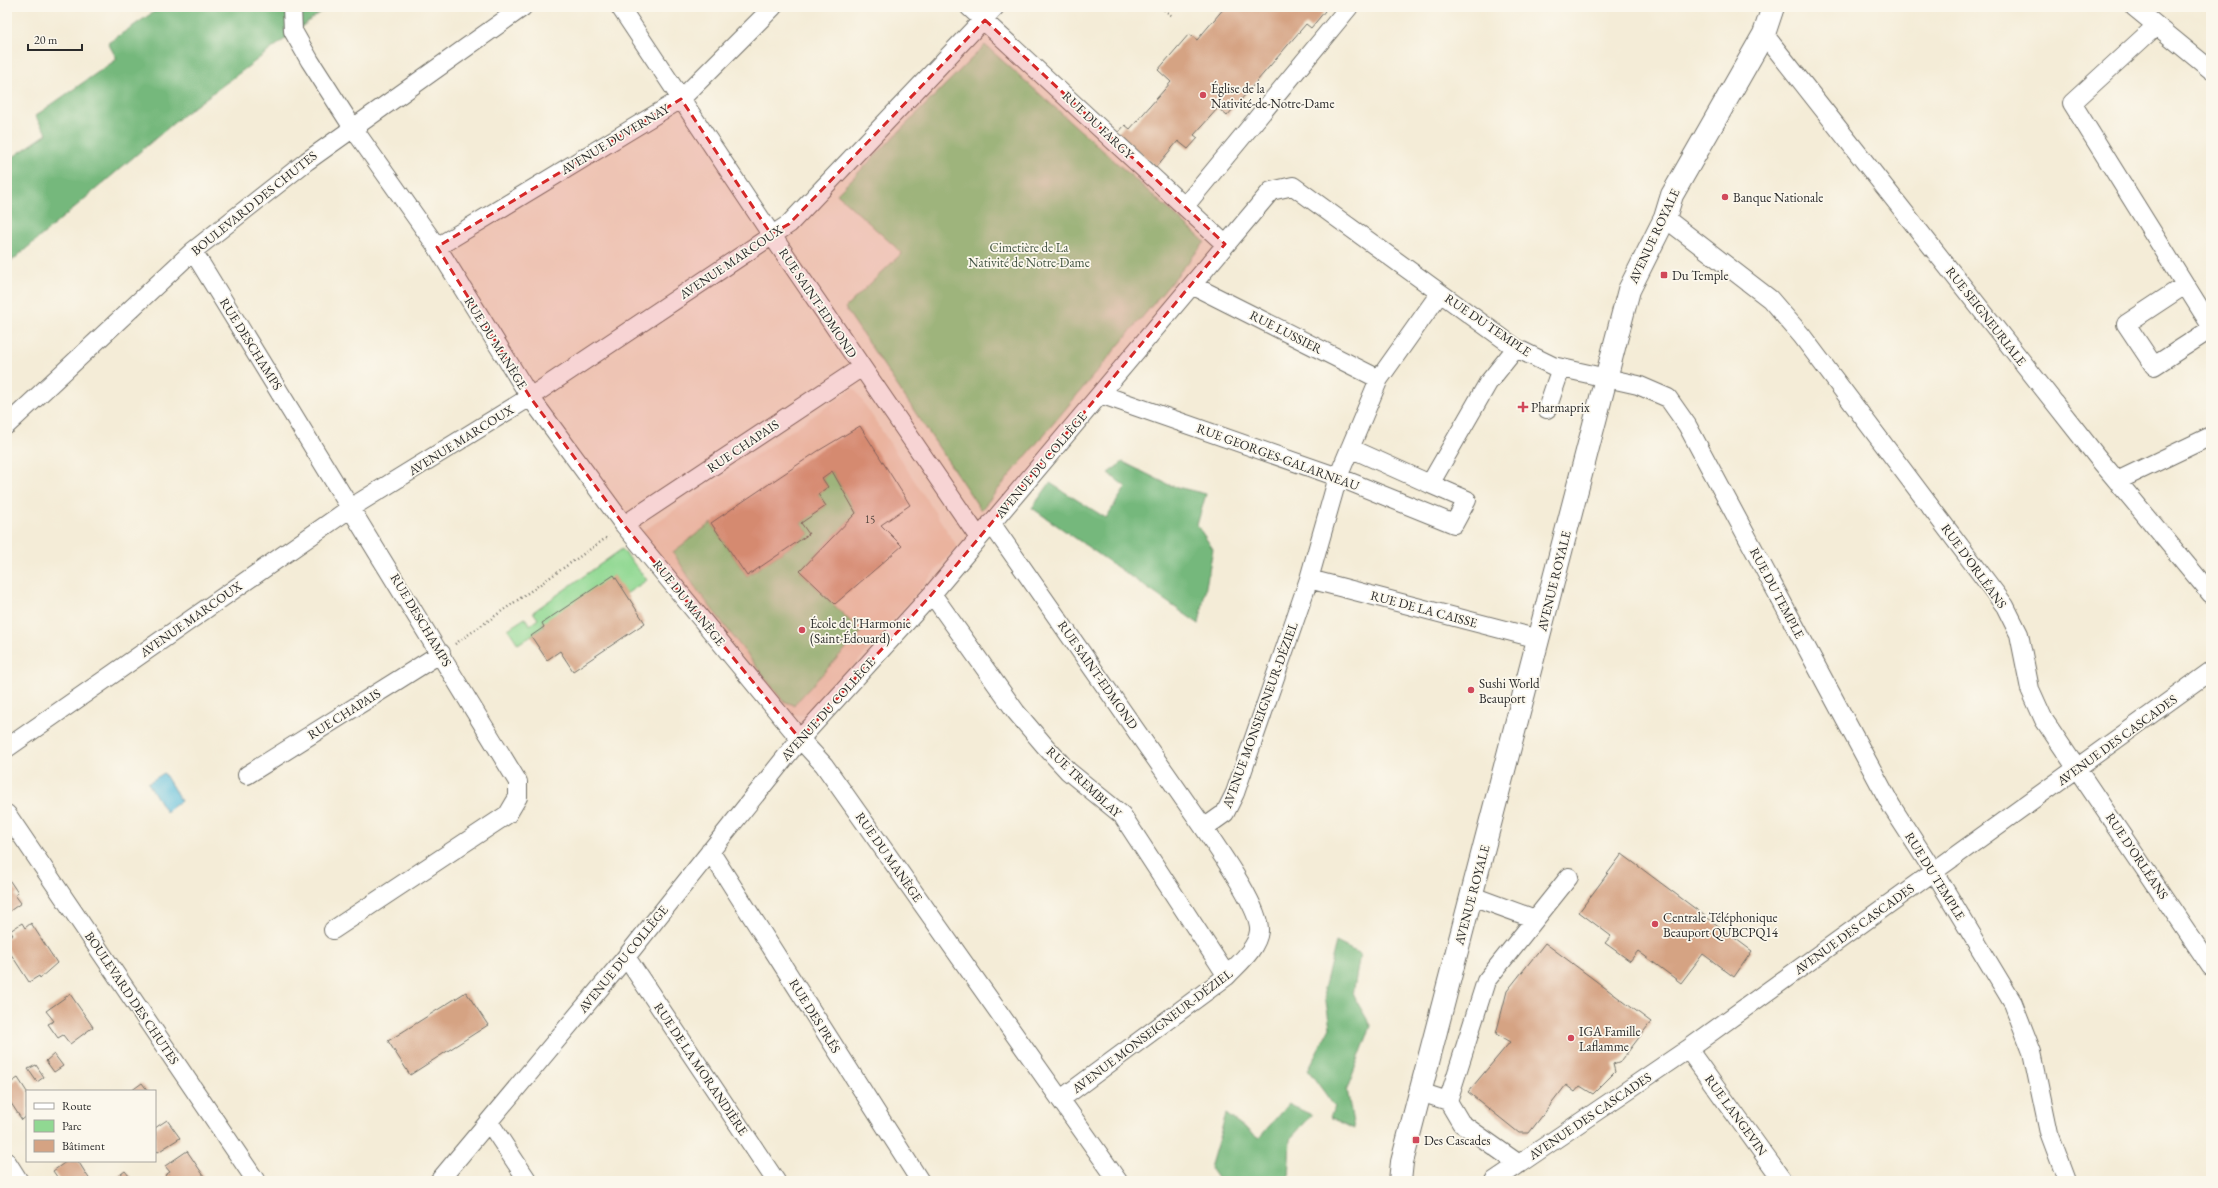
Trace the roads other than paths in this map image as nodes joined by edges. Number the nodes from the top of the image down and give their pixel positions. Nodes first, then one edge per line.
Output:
1 (292, 7) edge
2 (523, 7) edge
3 (620, 7) edge
4 (773, 7) edge
5 (969, 7) edge
6 (1350, 7) edge
7 (1773, 7) edge
8 (2134, 7) edge
9 (990, 14) edge
10 (2156, 26) junction
11 (1764, 34) junction
12 (2211, 70) edge
13 (681, 99) junction
14 (353, 128) junction
15 (1293, 186) joint
16 (1185, 206) junction
17 (1665, 218) junction
18 (771, 234) junction
19 (1226, 244) junction
20 (437, 247) junction
21 (193, 251) junction
22 (1192, 285) junction
23 (2185, 285) junction
24 (1440, 293) junction
25 (2211, 326) edge
26 (2211, 329) edge
27 (1516, 348) junction
28 (862, 367) junction
29 (1562, 368) junction
30 (1606, 377) junction
31 (1379, 379) junction
32 (1100, 394) junction
33 (530, 397) junction
34 (1547, 409) dead end
35 (7, 425) edge
36 (2211, 436) edge
37 (1350, 448) junction
38 (1338, 478) junction
39 (2117, 481) junction
40 (1430, 484) junction
41 (352, 507) junction
42 (991, 523) junction
43 (624, 525) junction
44 (979, 538) junction
45 (1309, 579) junction
46 (932, 594) junction
47 (2211, 594) edge
48 (1539, 639) junction
49 (441, 653) junction
50 (2211, 671) edge
51 (800, 739) junction
52 (7, 748) edge
53 (2078, 769) junction
54 (247, 775) dead end
55 (7, 814) edge
56 (1204, 828) junction
57 (710, 851) junction
58 (1934, 872) junction
59 (1570, 877) dead end
60 (1472, 896) junction
61 (1535, 919) junction
62 (333, 930) dead end
63 (626, 957) junction
64 (2211, 966) edge
65 (1227, 976) junction
66 (1688, 1049) junction
67 (1420, 1092) junction
68 (1062, 1099) junction
69 (1448, 1101) junction
70 (489, 1122) junction
71 (7, 1162) edge
72 (1519, 1164) junction
73 (1501, 1179) edge
74 (19, 1181) edge
75 (256, 1181) edge
76 (439, 1181) edge
77 (528, 1181) edge
78 (776, 1181) edge
79 (920, 1181) edge
80 (1118, 1181) edge
81 (1400, 1181) edge
82 (1784, 1181) edge
83 (2067, 1181) edge

1 - 14 street, RUE DU MANÈGE
2 - 14 street, BOULEVARD DES CHUTES
3 - 13 street, RUE SAINT-EDMOND
4 - 13 street, AVENUE DUVERNAY
5 - 9 street, RUE DU FARGY
6 - 16 street
7 - 11 main road, AVENUE ROYALE
8 - 10 street
9 - 16 street, RUE DU FARGY
9 - 18 street, AVENUE MARCOUX
10 - 12 street
10 - 23 street
11 - 17 main road, AVENUE ROYALE
11 - 39 street, RUE SEIGNEURIALE
13 - 18 street, RUE SAINT-EDMOND
13 - 20 street, AVENUE DUVERNAY
14 - 20 street, RUE DU MANÈGE
14 - 21 street, BOULEVARD DES CHUTES
15 - 19 street, AVENUE DU COLLÈGE
15 - 24 street, RUE DU TEMPLE
16 - 19 street, RUE DU FARGY
17 - 30 main road, AVENUE ROYALE
17 - 53 street, RUE D'ORLÉANS
18 - 28 street, RUE SAINT-EDMOND
18 - 33 street, AVENUE MARCOUX
19 - 22 street, AVENUE DU COLLÈGE
20 - 33 street, RUE DU MANÈGE
21 - 35 street, BOULEVARD DES CHUTES
21 - 41 street, RUE DESCHAMPS
22 - 31 street, RUE LUSSIER
22 - 32 street, AVENUE DU COLLÈGE
23 - 25 street
23 - 26 street
24 - 27 street, RUE DU TEMPLE
24 - 31 street, AVENUE MONSEIGNEUR-DÉZIEL
27 - 29 street, RUE DU TEMPLE
27 - 40 street
28 - 43 street, RUE CHAPAIS
28 - 44 street, RUE SAINT-EDMOND
29 - 30 street, RUE DU TEMPLE
29 - 34 street
30 - 48 main road, AVENUE ROYALE
30 - 58 street, RUE DU TEMPLE
31 - 37 street, AVENUE MONSEIGNEUR-DÉZIEL
32 - 38 street, RUE GEORGES-GALARNEAU
32 - 42 street, AVENUE DU COLLÈGE
33 - 41 street, AVENUE MARCOUX
33 - 43 street, RUE DU MANÈGE
36 - 39 street
37 - 38 street, AVENUE MONSEIGNEUR-DÉZIEL
37 - 40 street
38 - 40 street, RUE GEORGES-GALARNEAU
38 - 45 street, AVENUE MONSEIGNEUR-DÉZIEL
39 - 47 street, RUE SEIGNEURIALE
41 - 49 street, RUE DESCHAMPS
41 - 52 street, AVENUE MARCOUX
42 - 44 street, AVENUE DU COLLÈGE
42 - 56 street, RUE SAINT-EDMOND
43 - 51 street, RUE DU MANÈGE
44 - 46 street, AVENUE DU COLLÈGE
45 - 48 street, RUE DE LA CAISSE
45 - 56 street, AVENUE MONSEIGNEUR-DÉZIEL
46 - 51 street, AVENUE DU COLLÈGE
46 - 65 street, RUE TREMBLAY
48 - 60 main road, AVENUE ROYALE
49 - 54 street, RUE CHAPAIS
49 - 62 street, RUE DESCHAMPS
50 - 53 street, AVENUE DES CASCADES
51 - 57 street, AVENUE DU COLLÈGE
51 - 68 street, RUE DU MANÈGE
53 - 58 street, AVENUE DES CASCADES
53 - 64 street, RUE D'ORLÉANS
55 - 75 street, BOULEVARD DES CHUTES
56 - 65 street, AVENUE MONSEIGNEUR-DÉZIEL
57 - 63 street, AVENUE DU COLLÈGE
57 - 79 street, RUE DES PRÉS
58 - 66 street, AVENUE DES CASCADES
58 - 83 street, RUE DU TEMPLE
59 - 61 street
60 - 61 street
60 - 67 main road, AVENUE ROYALE
61 - 69 street
63 - 70 street, AVENUE DU COLLÈGE
63 - 78 street, RUE DE LA MORANDIÈRE
65 - 68 street, AVENUE MONSEIGNEUR-DÉZIEL
66 - 72 street, AVENUE DES CASCADES
66 - 82 street, RUE LANGEVIN
67 - 69 street
67 - 81 main road, AVENUE ROYALE
68 - 80 street, RUE DU MANÈGE
69 - 72 street
70 - 76 street, AVENUE DU COLLÈGE
70 - 77 street
71 - 74 street
72 - 73 street, AVENUE DES CASCADES

